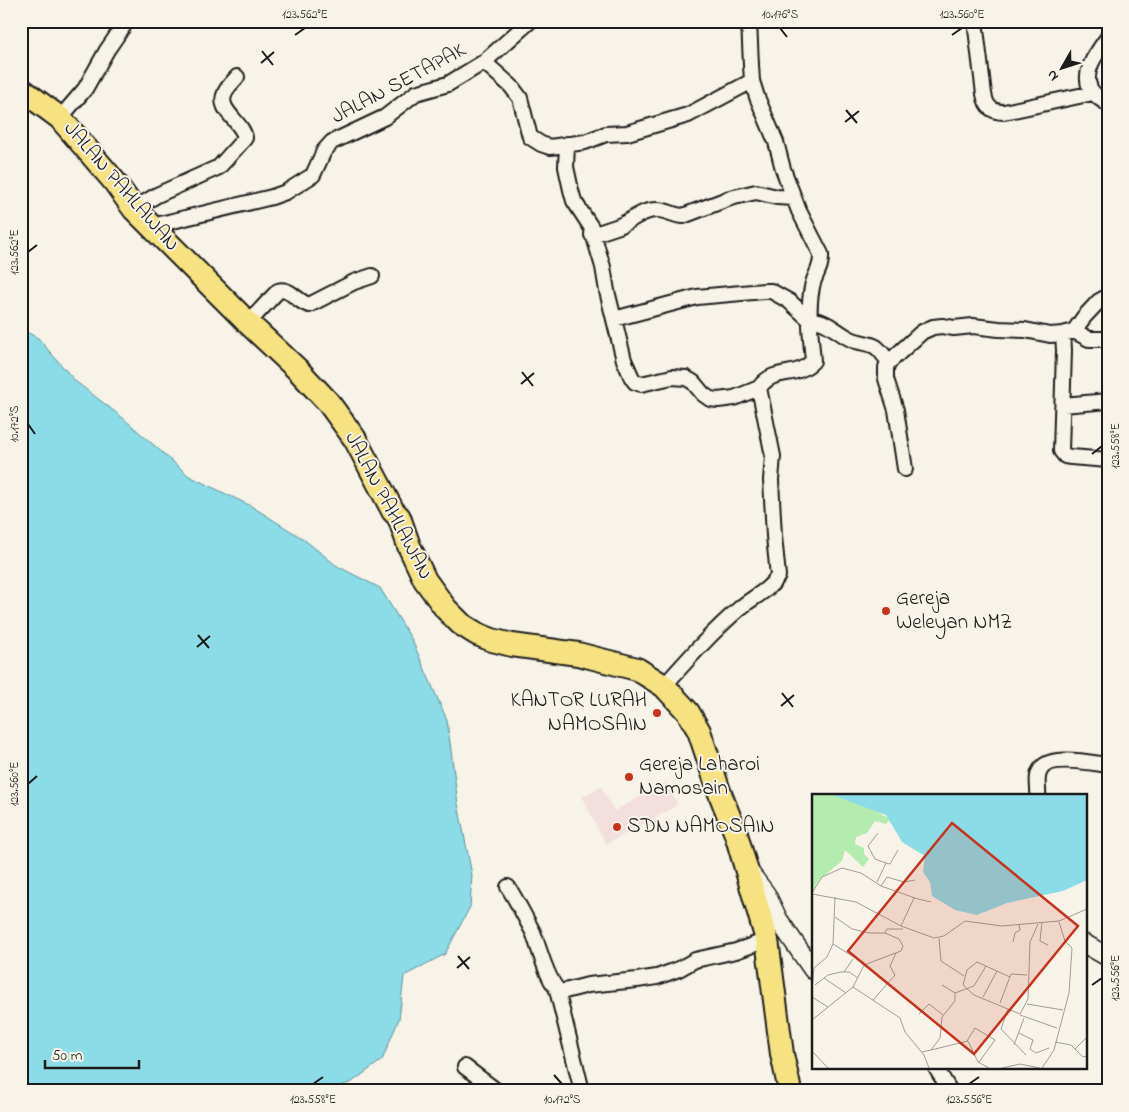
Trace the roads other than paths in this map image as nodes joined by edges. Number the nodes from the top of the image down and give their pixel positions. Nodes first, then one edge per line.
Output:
1 (127, 21) edge
2 (530, 21) edge
3 (749, 21) edge
4 (975, 21) edge
5 (1108, 37) edge
6 (484, 62) junction
7 (237, 77) dead end
8 (752, 81) junction
9 (21, 89) edge
10 (1093, 94) junction
11 (1108, 104) edge
12 (60, 118) junction
13 (567, 144) junction
14 (794, 198) junction
15 (134, 209) junction
16 (152, 226) junction
17 (592, 235) junction
18 (372, 276) dead end
19 (1108, 296) edge
20 (614, 319) junction
21 (810, 320) junction
22 (248, 323) junction
23 (1068, 332) junction
24 (1108, 340) edge
25 (889, 362) junction
26 (759, 388) junction
27 (1108, 401) edge
28 (1063, 405) junction
29 (1108, 460) edge
30 (906, 468) dead end
31 (664, 686) junction
32 (1108, 765) edge
33 (1038, 794) edge
34 (748, 871) junction
35 (508, 887) dead end
36 (767, 940) junction
37 (1086, 945) edge
38 (1108, 957) edge
39 (812, 969) edge
40 (557, 990) junction
41 (465, 1067) dead end
42 (937, 1070) edge
43 (497, 1091) edge
44 (582, 1091) edge
45 (790, 1091) edge
46 (950, 1091) edge

1 - 12 street
2 - 6 street, JALAN SETAPAK
3 - 8 street
4 - 10 street
5 - 10 street
6 - 13 street, JALAN SETAPAK
6 - 16 street, JALAN SETAPAK
7 - 15 street
8 - 13 street, JALAN SETAPAK
8 - 14 street
9 - 12 highway, JALAN PAHLAWAN
10 - 11 street
12 - 15 highway, JALAN PAHLAWAN
13 - 17 street
14 - 17 street
14 - 21 street
15 - 16 highway, JALAN PAHLAWAN
16 - 22 highway, JALAN PAHLAWAN
17 - 20 street
18 - 22 street
19 - 23 street
20 - 21 street
20 - 26 street
21 - 25 street
21 - 26 street
22 - 31 highway, JALAN PAHLAWAN
23 - 24 street
23 - 25 street
23 - 28 street
25 - 30 street
26 - 31 street
27 - 28 street
28 - 29 street
31 - 34 highway, JALAN PAHLAWAN
32 - 33 street
34 - 36 highway, JALAN PAHLAWAN
34 - 39 street
35 - 40 street
36 - 40 street
36 - 45 highway, JALAN PAHLAWAN
37 - 38 street
40 - 44 street
41 - 43 street
42 - 46 street

